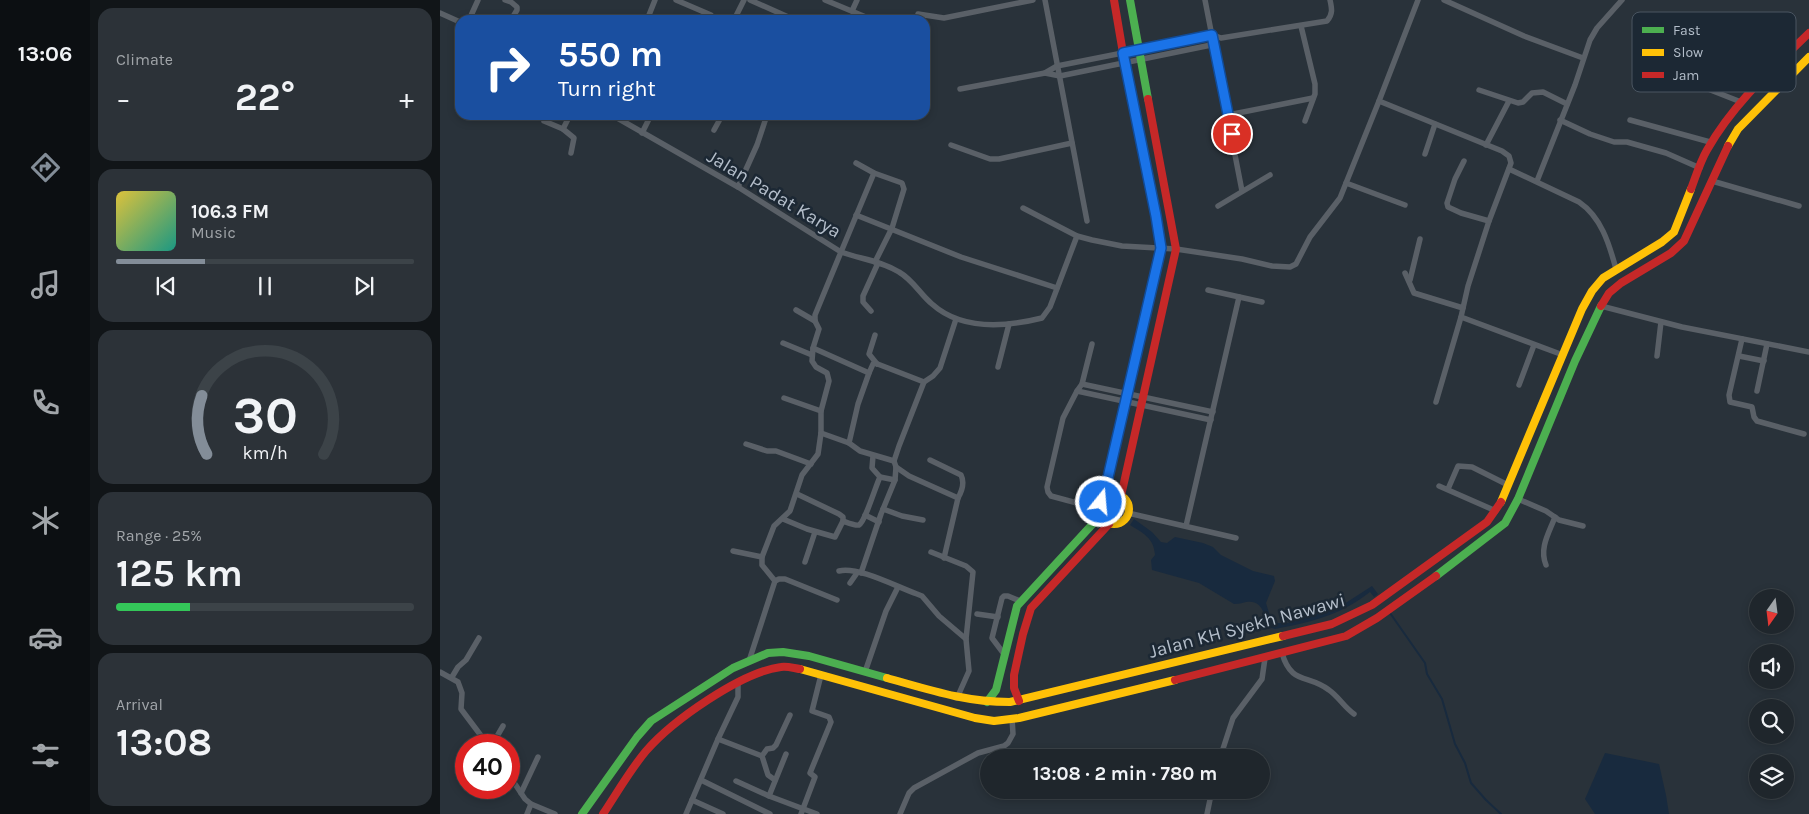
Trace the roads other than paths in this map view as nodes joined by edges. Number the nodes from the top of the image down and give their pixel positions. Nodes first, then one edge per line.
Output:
1 (478, 0) edge
2 (505, 0) edge
3 (655, 0) edge
4 (676, 0) edge
5 (744, 0) edge
6 (750, 0) edge
7 (825, 0) edge
8 (857, 0) edge
9 (1033, 0) edge
10 (1045, 0) edge
11 (1114, 0) edge
12 (1130, 0) edge
13 (1205, 0) edge
14 (1330, 0) edge
15 (1418, 0) edge
16 (1444, 0) edge
17 (1622, 0) edge
18 (852, 11) junction
19 (440, 13) edge
20 (918, 14) dead end
21 (471, 15) edge
22 (514, 15) edge
23 (650, 15) edge
24 (711, 15) dead end
25 (736, 15) edge
26 (784, 15) edge
27 (861, 15) edge
28 (924, 15) edge
29 (930, 16) edge
30 (455, 20) edge
31 (1302, 26) junction
32 (1809, 32) edge
33 (1212, 35) junction
34 (1221, 38) junction
35 (1215, 45) junction
36 (1796, 45) edge
37 (1139, 49) junction
38 (1123, 53) junction
39 (1809, 57) edge
40 (1583, 58) junction
41 (1141, 59) junction
42 (1125, 62) junction
43 (1057, 66) junction
44 (1796, 70) edge
45 (1045, 73) junction
46 (1060, 76) junction
47 (960, 88) dead end
48 (1479, 90) dead end
49 (1716, 92) edge
50 (1749, 92) edge
51 (1774, 92) edge
52 (1313, 98) junction
53 (1379, 101) junction
54 (1509, 101) junction
55 (1741, 102) junction
56 (1567, 104) junction
57 (1228, 115) junction
58 (568, 120) edge
59 (620, 120) edge
60 (648, 120) edge
61 (719, 120) edge
62 (765, 120) edge
63 (1560, 120) junction
64 (1630, 120) dead end
65 (544, 121) dead end
66 (1305, 121) dead end
67 (1435, 124) junction
68 (563, 130) junction
69 (714, 130) dead end
70 (642, 133) junction
71 (1710, 142) junction
72 (1072, 143) junction
73 (951, 145) dead end
74 (1486, 145) junction
75 (571, 153) dead end
76 (1425, 154) dead end
77 (1464, 160) dead end
78 (856, 163) dead end
79 (1700, 168) junction
80 (1510, 169) junction
81 (874, 173) junction
82 (1270, 175) dead end
83 (1537, 181) junction
84 (1712, 181) junction
85 (1346, 183) junction
86 (738, 187) junction
87 (1242, 191) junction
88 (1405, 205) dead end
89 (1218, 206) dead end
90 (1799, 206) dead end
91 (1023, 208) dead end
92 (856, 215) junction
93 (1087, 221) dead end
94 (1489, 221) junction
95 (1173, 227) junction
96 (892, 228) junction
97 (1158, 230) junction
98 (1077, 236) junction
99 (1420, 238) dead end
100 (1161, 248) junction
101 (1176, 249) junction
102 (841, 252) junction
103 (876, 262) junction
104 (1158, 265) junction
105 (1174, 268) junction
106 (1616, 269) junction
107 (1405, 273) dead end
108 (1410, 283) junction
109 (1057, 288) junction
110 (1208, 290) dead end
111 (1239, 297) junction
112 (1262, 302) dead end
113 (1600, 306) junction
114 (1463, 308) junction
115 (796, 310) dead end
116 (872, 311) dead end
117 (1461, 318) junction
118 (956, 319) junction
119 (816, 322) junction
120 (1661, 322) junction
121 (1009, 324) junction
122 (875, 335) dead end
123 (1742, 339) junction
124 (783, 343) dead end
125 (1092, 344) dead end
126 (1767, 344) junction
127 (1534, 345) junction
128 (813, 348) junction
129 (1809, 352) edge
130 (812, 355) junction
131 (1563, 355) junction
132 (1657, 356) dead end
133 (1739, 356) junction
134 (1764, 361) junction
135 (877, 364) junction
136 (998, 367) dead end
137 (869, 373) junction
138 (924, 382) junction
139 (1082, 384) junction
140 (1519, 385) dead end
141 (1550, 387) junction
142 (1076, 391) junction
143 (1757, 391) dead end
144 (1562, 392) junction
145 (784, 398) dead end
146 (1127, 398) junction
147 (1143, 401) junction
148 (1436, 402) dead end
149 (821, 411) junction
150 (1213, 412) junction
151 (1211, 420) junction
152 (821, 433) junction
153 (1804, 434) dead end
154 (849, 443) junction
155 (746, 444) dead end
156 (873, 456) junction
157 (930, 460) dead end
158 (811, 464) junction
159 (895, 464) junction
160 (880, 477) junction
161 (896, 480) junction
162 (1508, 485) junction
163 (1439, 486) dead end
164 (1448, 489) junction
165 (797, 494) junction
166 (1121, 496) junction
167 (958, 498) junction
168 (1103, 499) junction
169 (1518, 499) junction
170 (883, 509) junction
171 (1496, 511) junction
172 (1100, 512) junction
173 (1128, 514) junction
174 (865, 515) junction
175 (783, 518) junction
176 (1555, 518) junction
177 (923, 520) dead end
178 (843, 521) junction
179 (879, 522) junction
180 (1109, 524) junction
181 (1186, 526) junction
182 (1583, 526) dead end
183 (815, 532) junction
184 (1236, 538) dead end
185 (733, 551) dead end
186 (931, 552) dead end
187 (762, 557) junction
188 (944, 558) junction
189 (805, 562) dead end
190 (1546, 565) dead end
191 (839, 571) dead end
192 (859, 573) junction
193 (775, 582) junction
194 (850, 583) dead end
195 (898, 587) junction
196 (836, 600) dead end
197 (1020, 602) junction
198 (978, 614) dead end
199 (998, 617) junction
200 (479, 638) dead end
201 (966, 640) junction
202 (1282, 653) junction
203 (1004, 654) junction
204 (1265, 658) junction
205 (749, 661) junction
206 (440, 672) edge
207 (865, 672) junction
208 (821, 675) junction
209 (452, 677) junction
210 (738, 684) junction
211 (957, 698) junction
212 (1019, 701) junction
213 (987, 702) junction
214 (1354, 714) dead end
215 (790, 715) dead end
216 (1012, 718) junction
217 (503, 726) dead end
218 (479, 734) edge
219 (498, 734) edge
220 (718, 739) junction
221 (1223, 749) edge
222 (786, 754) dead end
223 (762, 756) junction
224 (538, 757) dead end
225 (701, 780) junction
226 (775, 780) junction
227 (736, 782) dead end
228 (521, 793) joint
229 (768, 796) junction
230 (1210, 799) edge
231 (692, 800) junction
232 (531, 804) junction
233 (802, 811) edge
234 (527, 814) edge
235 (555, 814) edge
236 (582, 814) edge
237 (602, 814) edge
238 (686, 814) edge
239 (724, 814) edge
240 (770, 814) edge
241 (817, 814) edge
242 (900, 814) edge
243 (1207, 814) edge

1 - 21 street
2 - 22 street
3 - 23 street
4 - 24 street
5 - 25 street
6 - 26 street
7 - 18 street
8 - 18 street
9 - 29 street
10 - 43 street
11 - 38 main road
12 - 37 main road
13 - 33 street
14 - 31 street
15 - 53 street
16 - 40 street
17 - 40 street
18 - 27 street
19 - 30 street
20 - 28 street
31 - 34 street
31 - 52 street
32 - 36 main road, Jalan KH Syekh Nawawi
33 - 34 street
33 - 35 street
33 - 37 street
34 - 35 street
35 - 41 street
35 - 57 street
37 - 38 street
37 - 41 main road
38 - 42 main road
38 - 43 street
39 - 44 main road, Jalan KH Syekh Nawawi
40 - 56 street
41 - 42 street
41 - 95 main road
42 - 46 street
42 - 97 main road
43 - 45 street
43 - 46 street
45 - 46 street
45 - 47 street
46 - 72 street
48 - 54 street
49 - 55 street
50 - 55 main road, Jalan KH Syekh Nawawi
51 - 84 main road, Jalan KH Syekh Nawawi
52 - 57 street
52 - 66 street
53 - 67 street
53 - 85 street
54 - 56 street
54 - 74 street
55 - 71 main road, Jalan KH Syekh Nawawi
56 - 63 street
57 - 87 street
58 - 68 street
59 - 70 street, Jalan Padat Karya
60 - 70 street
61 - 69 street
62 - 86 street
63 - 79 street
63 - 83 street
64 - 71 street
65 - 68 street
67 - 74 street
67 - 76 street
68 - 75 street
70 - 86 street, Jalan Padat Karya
71 - 79 main road, Jalan KH Syekh Nawawi
72 - 73 street
72 - 93 street
74 - 80 street
77 - 94 street
78 - 81 street
79 - 106 main road, Jalan KH Syekh Nawawi
80 - 83 street
80 - 94 street
81 - 92 street
81 - 96 street
82 - 87 street
83 - 106 street
84 - 90 street
84 - 113 main road, Jalan KH Syekh Nawawi
85 - 88 street
85 - 101 street
86 - 102 street, Jalan Padat Karya
87 - 89 street
91 - 98 street
92 - 96 street
92 - 102 street
94 - 114 street
95 - 97 main road
95 - 101 main road
96 - 103 street
96 - 109 street
97 - 100 main road
98 - 100 street
98 - 109 street
99 - 108 street
100 - 101 street
100 - 104 main road
101 - 105 main road
102 - 103 street
102 - 119 street, Jalan Padat Karya
103 - 116 street
103 - 118 street
104 - 105 main road
104 - 146 main road
105 - 147 main road
106 - 131 main road, Jalan KH Syekh Nawawi
107 - 108 street
108 - 114 street
109 - 121 street
110 - 111 street
111 - 112 street
111 - 150 street
113 - 120 street
113 - 144 main road, Jalan KH Syekh Nawawi
114 - 117 street
115 - 119 street
117 - 127 street
117 - 148 street
118 - 121 street
118 - 138 street
119 - 128 street, Jalan Padat Karya
120 - 123 street
120 - 132 street
121 - 136 street
122 - 135 street
123 - 126 street
123 - 133 street
124 - 130 street
125 - 139 street
126 - 129 street
126 - 134 street
127 - 131 street
127 - 140 street
128 - 130 street, Jalan Padat Karya
128 - 137 street
130 - 149 street
131 - 141 main road, Jalan KH Syekh Nawawi
133 - 134 street
133 - 153 street
134 - 143 street
135 - 137 street
135 - 138 street
137 - 154 street
138 - 159 street
139 - 142 street
139 - 146 street
141 - 144 main road
141 - 162 main road, Jalan KH Syekh Nawawi
142 - 146 street
142 - 172 street
144 - 169 main road, Jalan KH Syekh Nawawi
145 - 149 street
146 - 147 street
146 - 168 main road
147 - 150 street
147 - 151 street
147 - 166 main road
149 - 152 street
150 - 151 street
151 - 181 street
152 - 154 street
152 - 158 street
154 - 156 street
155 - 158 street
156 - 159 street
156 - 160 street
157 - 167 street
158 - 165 street
159 - 161 street
159 - 167 street
160 - 161 street
160 - 174 street
161 - 170 street
162 - 164 street
162 - 171 main road, Jalan KH Syekh Nawawi
163 - 164 street
164 - 171 street
165 - 175 street
165 - 178 street
166 - 168 main road
166 - 173 main road
167 - 188 street
168 - 172 main road
169 - 176 street
169 - 202 main road, Jalan KH Syekh Nawawi
170 - 177 street
170 - 179 street
171 - 212 main road, Jalan KH Syekh Nawawi
172 - 180 main road
172 - 197 main road
173 - 180 main road
173 - 181 street
174 - 178 street
174 - 179 street
175 - 183 street
175 - 187 street
176 - 182 street
176 - 190 street
178 - 183 street
179 - 192 street
180 - 212 main road
181 - 184 street
183 - 189 street
185 - 187 street
186 - 188 street
187 - 193 street
188 - 201 street
191 - 192 street
192 - 194 street
192 - 195 street
193 - 196 street
193 - 205 street
195 - 201 street
195 - 207 street
197 - 199 street
197 - 203 main road
198 - 199 street
199 - 203 street
200 - 209 street
201 - 211 street
202 - 204 main road, Jalan KH Syekh Nawawi
202 - 214 street
203 - 213 main road
204 - 216 main road, Jalan KH Syekh Nawawi
204 - 221 street
205 - 207 main road, Jalan KH Syekh Nawawi
205 - 236 main road, Jalan KH Syekh Nawawi
206 - 209 street
207 - 211 main road, Jalan KH Syekh Nawawi
208 - 210 main road, Jalan KH Syekh Nawawi
208 - 216 main road, Jalan KH Syekh Nawawi
208 - 233 street
209 - 218 street
210 - 220 street
210 - 237 main road, Jalan KH Syekh Nawawi
211 - 213 main road, Jalan KH Syekh Nawawi
212 - 213 main road, Jalan KH Syekh Nawawi
215 - 223 street
216 - 242 street
217 - 219 street
220 - 223 street
220 - 225 street
222 - 226 street
223 - 226 street
224 - 228 street
225 - 231 street
225 - 240 street
226 - 229 street
227 - 229 street
228 - 232 street
229 - 233 street
230 - 243 street
231 - 238 street
231 - 239 street
232 - 234 street
232 - 235 street
233 - 241 street

